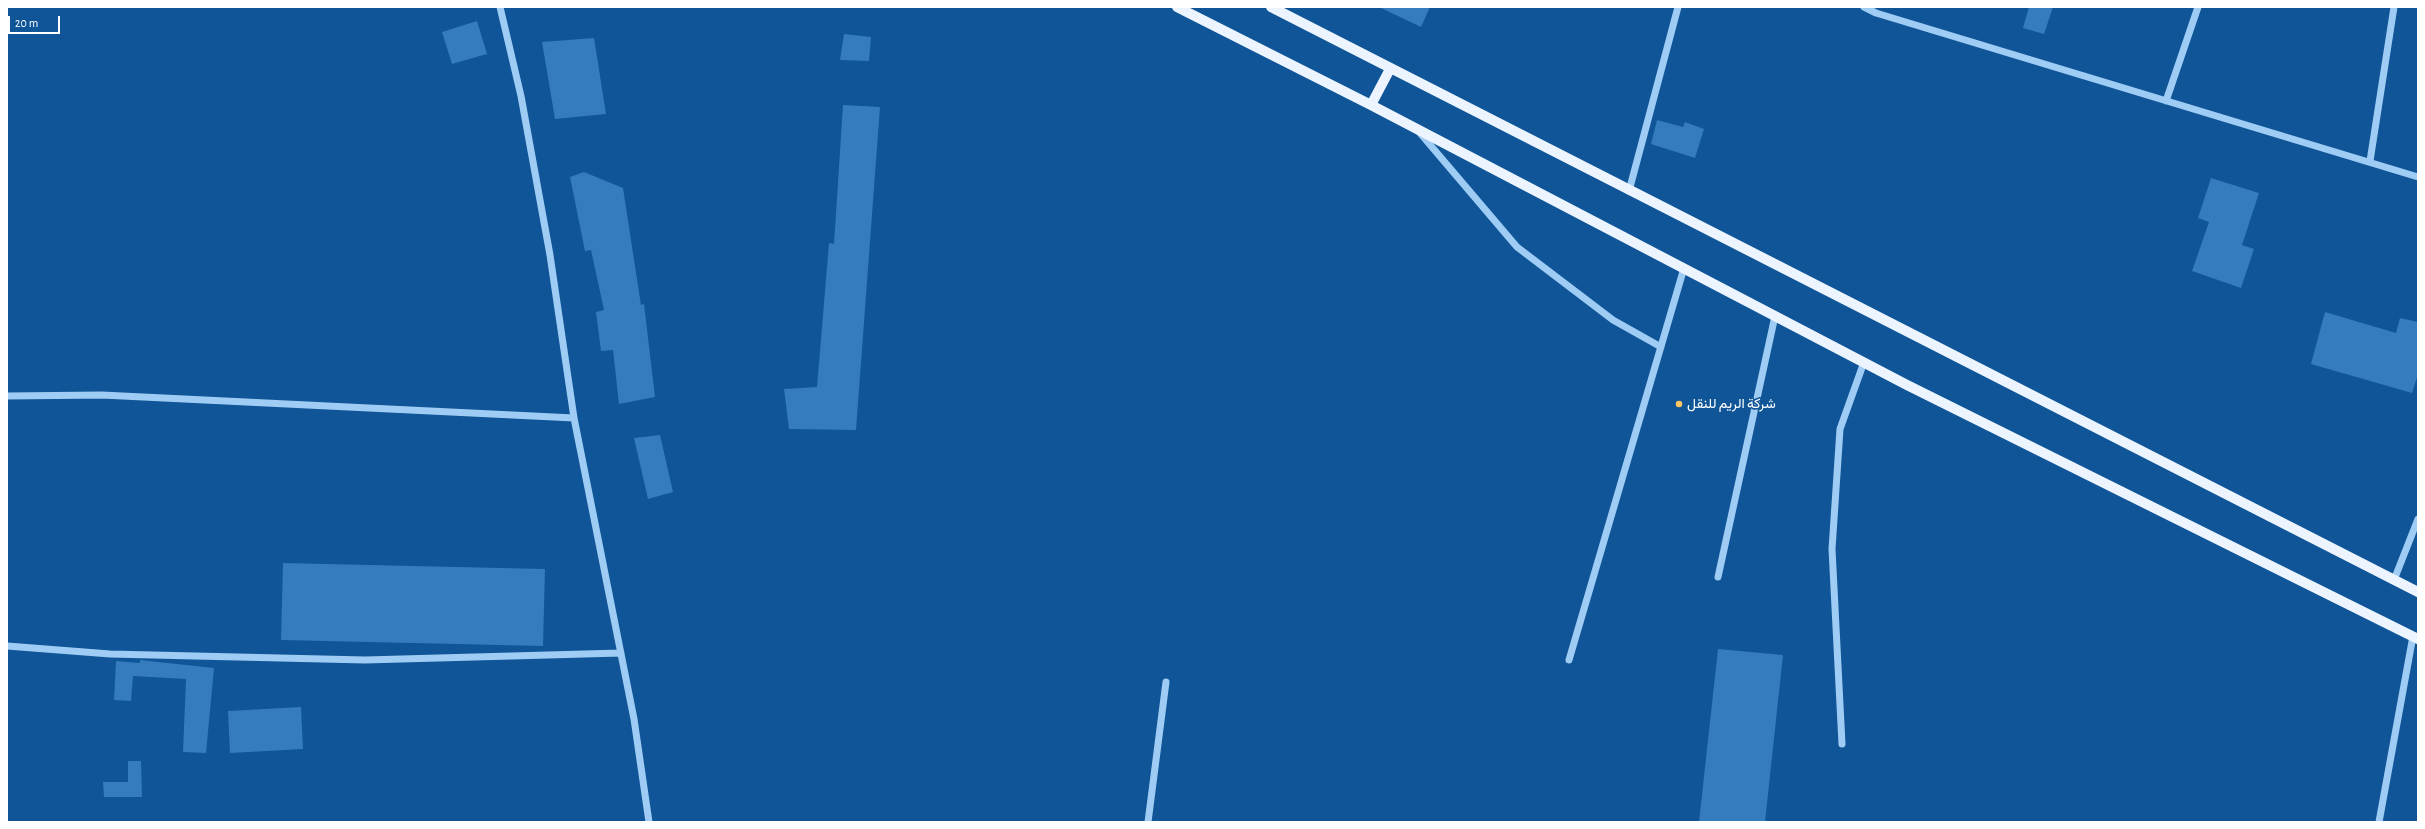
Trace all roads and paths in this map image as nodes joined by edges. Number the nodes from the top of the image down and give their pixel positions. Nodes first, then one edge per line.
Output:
1 (500, 7) edge
2 (1176, 7) edge
3 (1271, 7) edge
4 (1678, 7) edge
5 (1864, 7) edge
6 (2198, 7) edge
7 (2394, 7) edge
8 (1390, 69) junction
9 (2166, 101) junction
10 (1371, 105) junction
11 (1417, 129) junction
12 (2370, 161) junction
13 (2418, 177) edge
14 (1629, 191) junction
15 (1684, 268) junction
16 (1775, 316) junction
17 (1661, 348) junction
18 (1864, 362) junction
19 (7, 396) edge
20 (574, 418) junction
21 (2418, 519) edge
22 (1718, 577) dead end
23 (2394, 580) junction
24 (2418, 592) edge
25 (2416, 638) edge
26 (7, 646) edge
27 (621, 653) junction
28 (1569, 660) dead end
29 (1166, 682) dead end
30 (1842, 744) dead end
31 (649, 822) edge
32 (1148, 822) edge
33 (2379, 822) edge

1 - 20 street
2 - 10 main road
3 - 8 main road
4 - 14 street
5 - 9 street
6 - 9 street
7 - 12 street
8 - 10 main road
8 - 14 main road
9 - 12 street
10 - 11 main road
11 - 15 main road
11 - 17 street
12 - 13 street
14 - 23 main road
15 - 16 main road
15 - 17 street
16 - 18 main road
16 - 22 street
17 - 28 street
18 - 25 main road
18 - 30 street
19 - 20 street
20 - 27 street
21 - 23 street
23 - 24 main road
25 - 33 street
26 - 27 street
27 - 31 street
29 - 32 street

